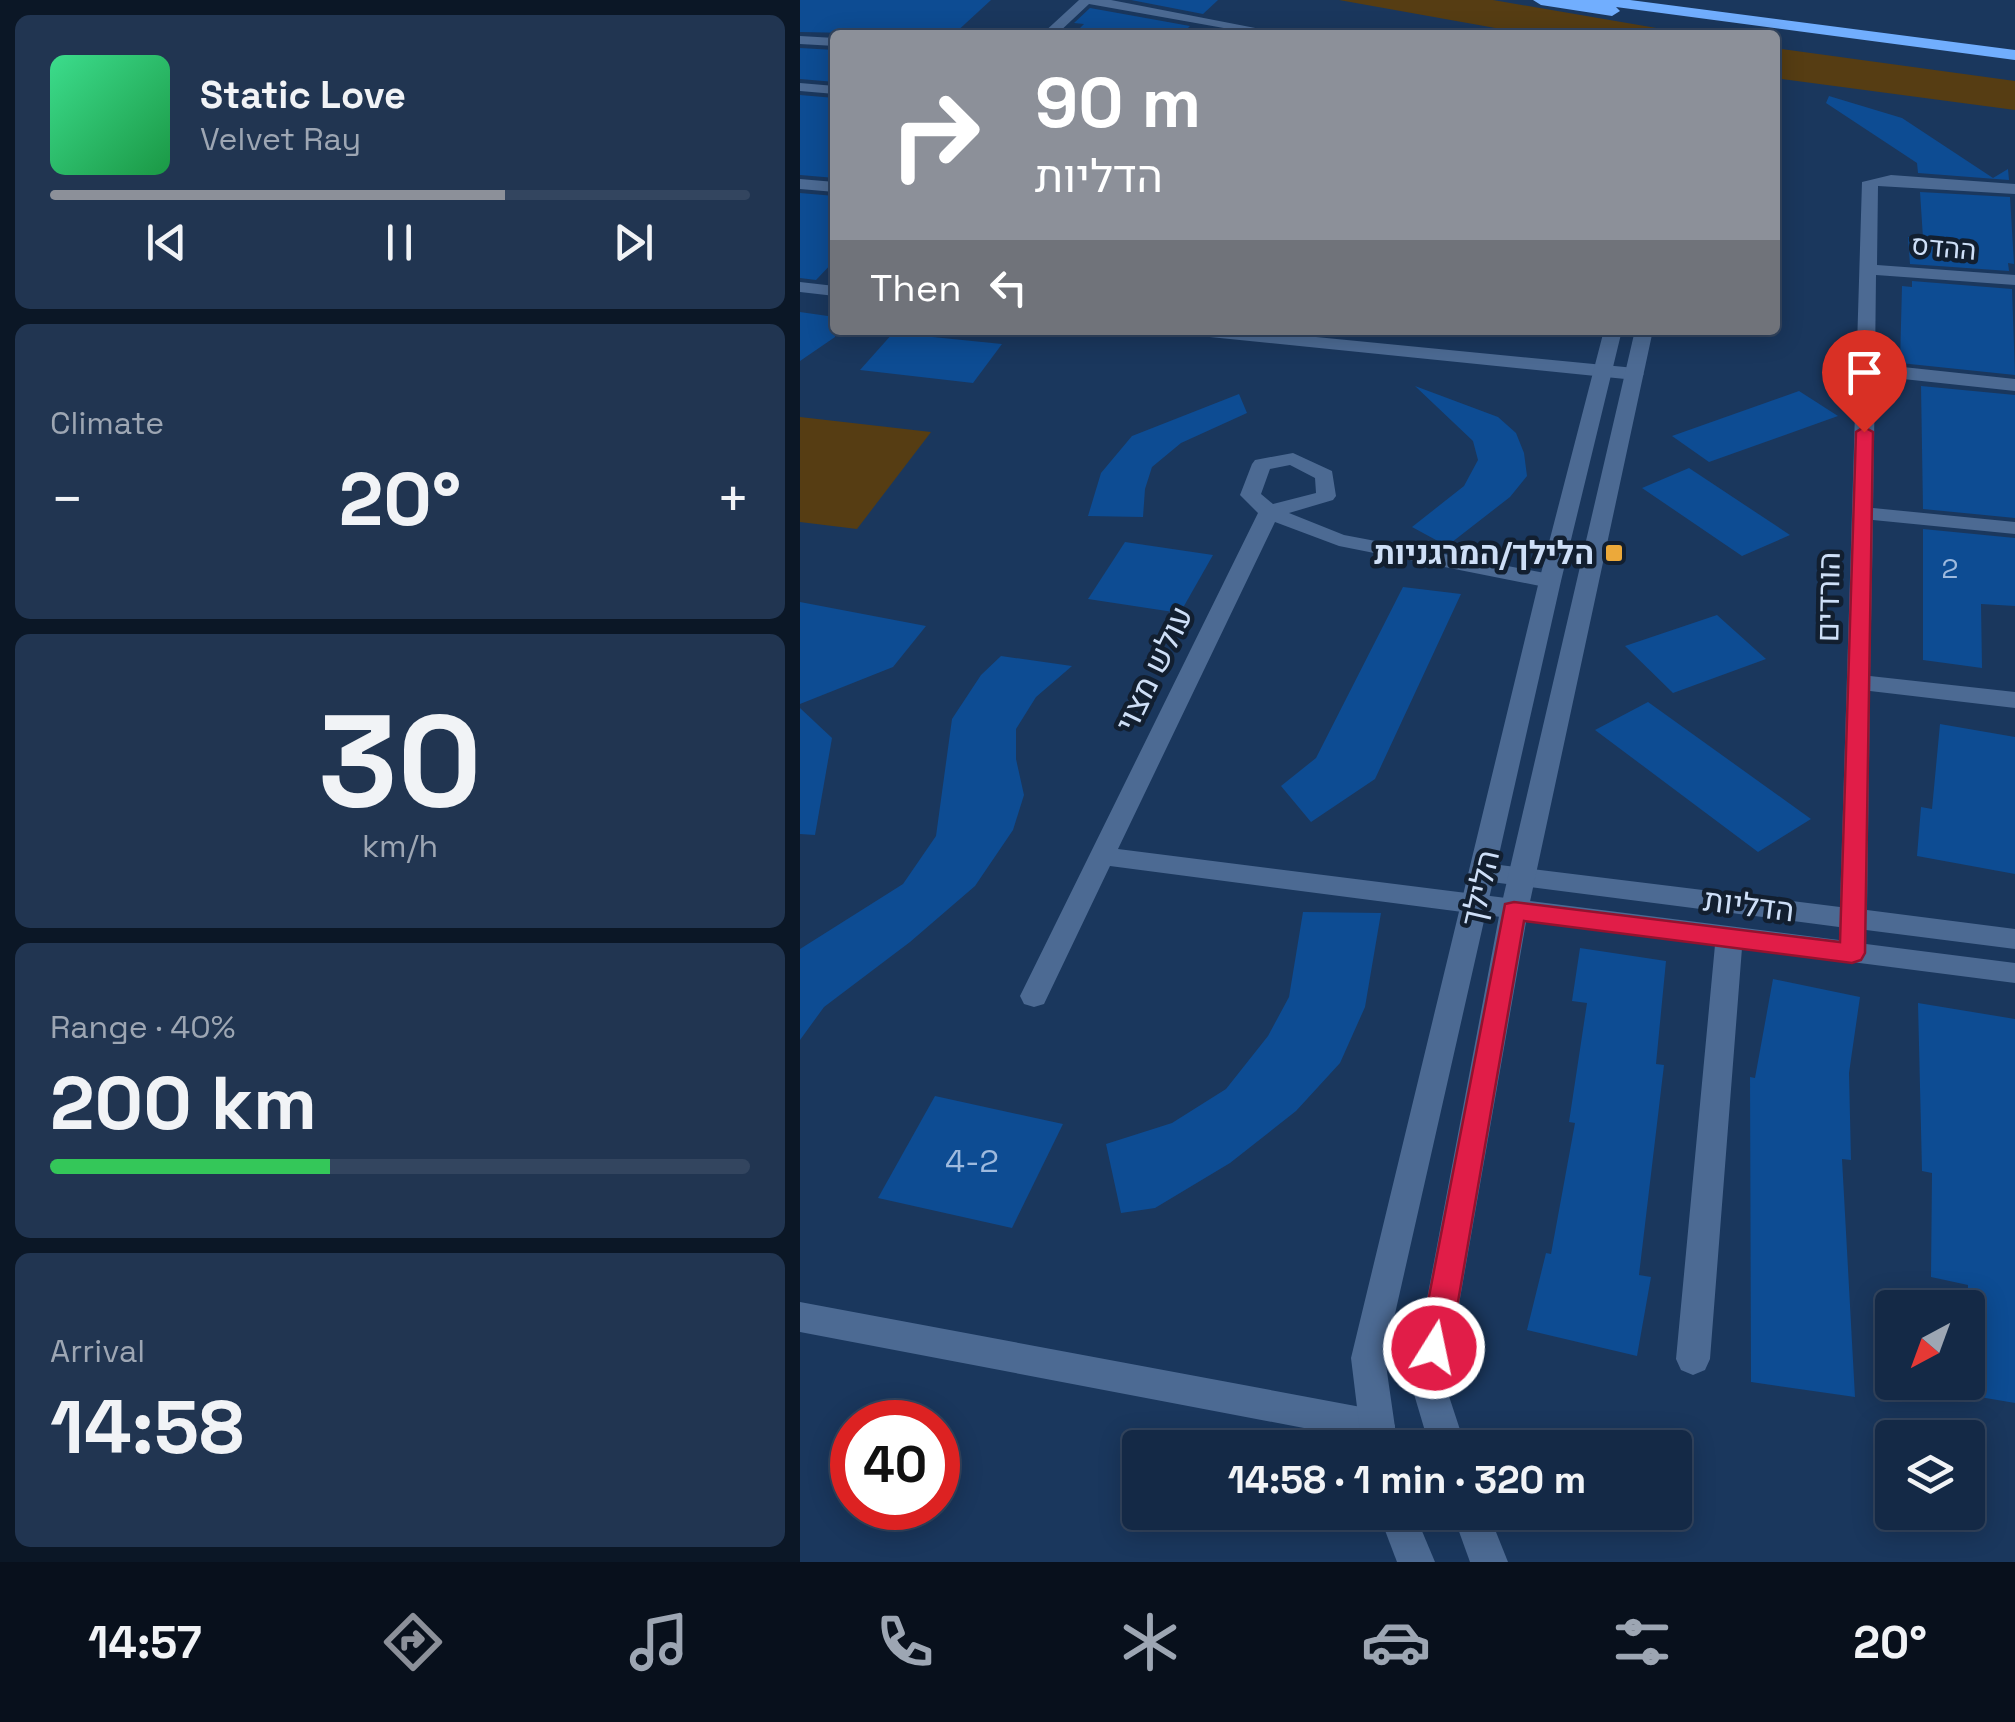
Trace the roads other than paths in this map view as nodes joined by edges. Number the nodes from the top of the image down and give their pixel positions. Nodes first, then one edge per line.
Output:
1 (1088, 0) edge
2 (1541, 0) edge
3 (1595, 0) edge
4 (1755, 3) dead end
5 (1926, 25) dead end
6 (1054, 30) edge
7 (1257, 30) edge
8 (1742, 30) edge
9 (1780, 36) edge
10 (800, 40) edge
11 (830, 42) edge
12 (2015, 56) edge
13 (800, 87) edge
14 (830, 90) edge
15 (800, 98) edge
16 (830, 100) edge
17 (800, 184) edge
18 (830, 187) edge
19 (2015, 189) edge
20 (1868, 268) junction
21 (2015, 280) edge
22 (800, 288) edge
23 (830, 291) edge
24 (1296, 335) edge
25 (1613, 335) edge
26 (1643, 335) edge
27 (1380, 339) edge
28 (1866, 369) junction
29 (1602, 371) junction
30 (1635, 374) junction
31 (2015, 385) edge
32 (1862, 513) junction
33 (2015, 528) edge
34 (1550, 580) junction
35 (1858, 682) junction
36 (2015, 700) edge
37 (1102, 856) junction
38 (1484, 872) junction
39 (1521, 876) junction
40 (1475, 906) junction
41 (1514, 911) junction
42 (1854, 918) junction
43 (1728, 938) junction
44 (2015, 939) edge
45 (1852, 953) junction
46 (2015, 973) edge
47 (1034, 996) dead end
48 (800, 1317) edge
49 (1693, 1359) dead end
50 (1344, 1430) edge
51 (1377, 1430) edge
52 (1442, 1430) edge
53 (1403, 1530) edge
54 (1477, 1530) edge
55 (1416, 1562) edge
56 (1489, 1562) edge

1 - 6 street
1 - 7 street
2 - 8 highway
3 - 12 highway
4 - 5 highway
9 - 12 highway
10 - 11 street
13 - 14 street
15 - 16 street
17 - 18 street
19 - 20 street, הורדים
20 - 21 street, ההדס
20 - 28 street, הורדים
22 - 23 street
24 - 27 street
25 - 29 street, הלילך
26 - 30 street, הלילך
27 - 29 street
28 - 31 street
28 - 32 street, הורדים
29 - 30 street
29 - 34 street, הלילך
30 - 39 street, הלילך
32 - 33 street
32 - 35 street, הורדים
34 - 37 street, עולש מצוי
34 - 38 street, הלילך
35 - 36 street
35 - 42 street, הורדים
37 - 40 street
37 - 47 street, עולש מצוי
38 - 39 street, הדליות
38 - 40 street, הלילך
39 - 41 street, הלילך
39 - 42 street, הדליות
40 - 41 street, הדליות
40 - 51 street, הלילך
41 - 43 street, הדליות
41 - 52 street, הלילך
42 - 44 street, הדליות
42 - 45 street, הורדים
43 - 45 street, הדליות
43 - 49 street, הדליות
45 - 46 street, הדליות
48 - 50 street
53 - 55 street
54 - 56 street

